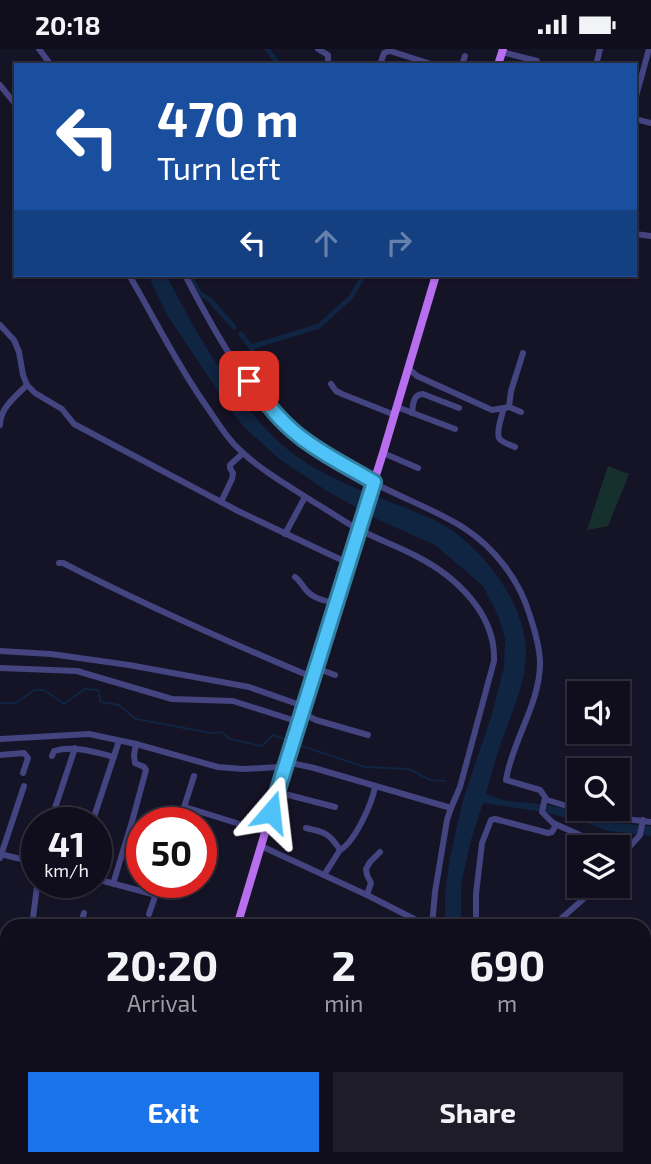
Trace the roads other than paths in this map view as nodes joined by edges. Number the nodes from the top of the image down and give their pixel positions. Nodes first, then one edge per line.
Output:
1 (318, 49) edge
2 (649, 49) edge
3 (502, 51) edge
4 (465, 56) dead end
5 (537, 61) dead end
6 (328, 63) edge
7 (381, 63) edge
8 (427, 63) edge
9 (463, 63) edge
10 (0, 85) edge
11 (637, 93) edge
12 (14, 102) edge
13 (130, 277) edge
14 (186, 277) edge
15 (435, 277) edge
16 (0, 325) edge
17 (523, 353) dead end
18 (408, 368) junction
19 (331, 384) dead end
20 (27, 385) junction
21 (459, 408) dead end
22 (506, 408) junction
23 (396, 411) junction
24 (521, 412) dead end
25 (412, 413) junction
26 (0, 425) edge
27 (455, 429) dead end
28 (515, 447) dead end
29 (243, 453) junction
30 (383, 453) junction
31 (418, 468) dead end
32 (373, 484) junction
33 (305, 497) junction
34 (221, 502) junction
35 (358, 530) junction
36 (285, 534) junction
37 (59, 563) dead end
38 (348, 563) junction
39 (295, 577) dead end
40 (336, 603) junction
41 (0, 651) edge
42 (0, 668) edge
43 (316, 668) junction
44 (335, 675) dead end
45 (312, 677) junction
46 (301, 714) junction
47 (368, 735) dead end
48 (0, 739) edge
49 (119, 741) junction
50 (136, 744) junction
51 (75, 748) junction
52 (0, 755) edge
53 (52, 756) dead end
54 (114, 757) junction
55 (287, 762) junction
56 (23, 773) dead end
57 (194, 776) dead end
58 (24, 786) dead end
59 (375, 787) junction
60 (277, 792) junction
61 (544, 805) junction
62 (567, 805) edge
63 (55, 807) edge
64 (97, 807) edge
65 (185, 807) edge
66 (335, 807) dead end
67 (451, 808) junction
68 (217, 817) edge
69 (646, 822) edge
70 (556, 825) junction
71 (306, 828) dead end
72 (265, 832) junction
73 (579, 835) edge
74 (630, 844) edge
75 (261, 846) junction
76 (340, 850) junction
77 (380, 852) dead end
78 (0, 855) edge
79 (21, 859) edge
80 (324, 875) junction
81 (113, 884) joint
82 (126, 887) edge
83 (367, 895) junction
84 (36, 898) edge
85 (155, 898) edge
86 (584, 898) edge
87 (84, 913) dead end
88 (149, 914) dead end
89 (33, 919) edge
90 (82, 919) edge
91 (239, 919) edge
92 (416, 919) edge
93 (431, 919) edge
94 (476, 919) edge
95 (561, 919) edge

1 - 6 street
2 - 11 street
3 - 5 street
4 - 9 street
7 - 8 street
10 - 12 street
13 - 29 street
14 - 32 street
15 - 18 main road
16 - 20 street
17 - 22 street
18 - 22 street
18 - 23 main road
19 - 23 street
20 - 26 street
20 - 34 street
21 - 25 street
22 - 24 street
22 - 28 street
23 - 25 street
23 - 30 main road
25 - 27 street
29 - 33 street
29 - 34 street
30 - 31 street
30 - 32 main road
32 - 35 main road
32 - 61 street
33 - 35 street
33 - 36 street
34 - 36 street
35 - 38 main road
35 - 67 street
36 - 38 street
37 - 45 street
38 - 40 main road
39 - 40 street
40 - 43 main road
41 - 46 street
42 - 46 street
43 - 44 street
43 - 45 main road
45 - 46 main road
46 - 47 street
46 - 55 main road
48 - 49 street
49 - 50 street
49 - 54 street
50 - 55 street
50 - 81 street
51 - 53 street
51 - 54 street
51 - 63 street
52 - 56 street
54 - 64 street
55 - 59 street
55 - 60 main road
57 - 65 street
58 - 78 street
59 - 67 street
59 - 76 street
60 - 66 street
60 - 72 main road
61 - 62 street
61 - 70 street
67 - 93 street
68 - 72 street
69 - 74 street
70 - 73 street
70 - 94 street
71 - 76 street
72 - 75 main road
75 - 80 street
75 - 91 main road
76 - 80 street
77 - 83 street
78 - 79 street
80 - 83 street
81 - 82 street
83 - 92 street
84 - 89 street
85 - 88 street
86 - 95 street
87 - 90 street

